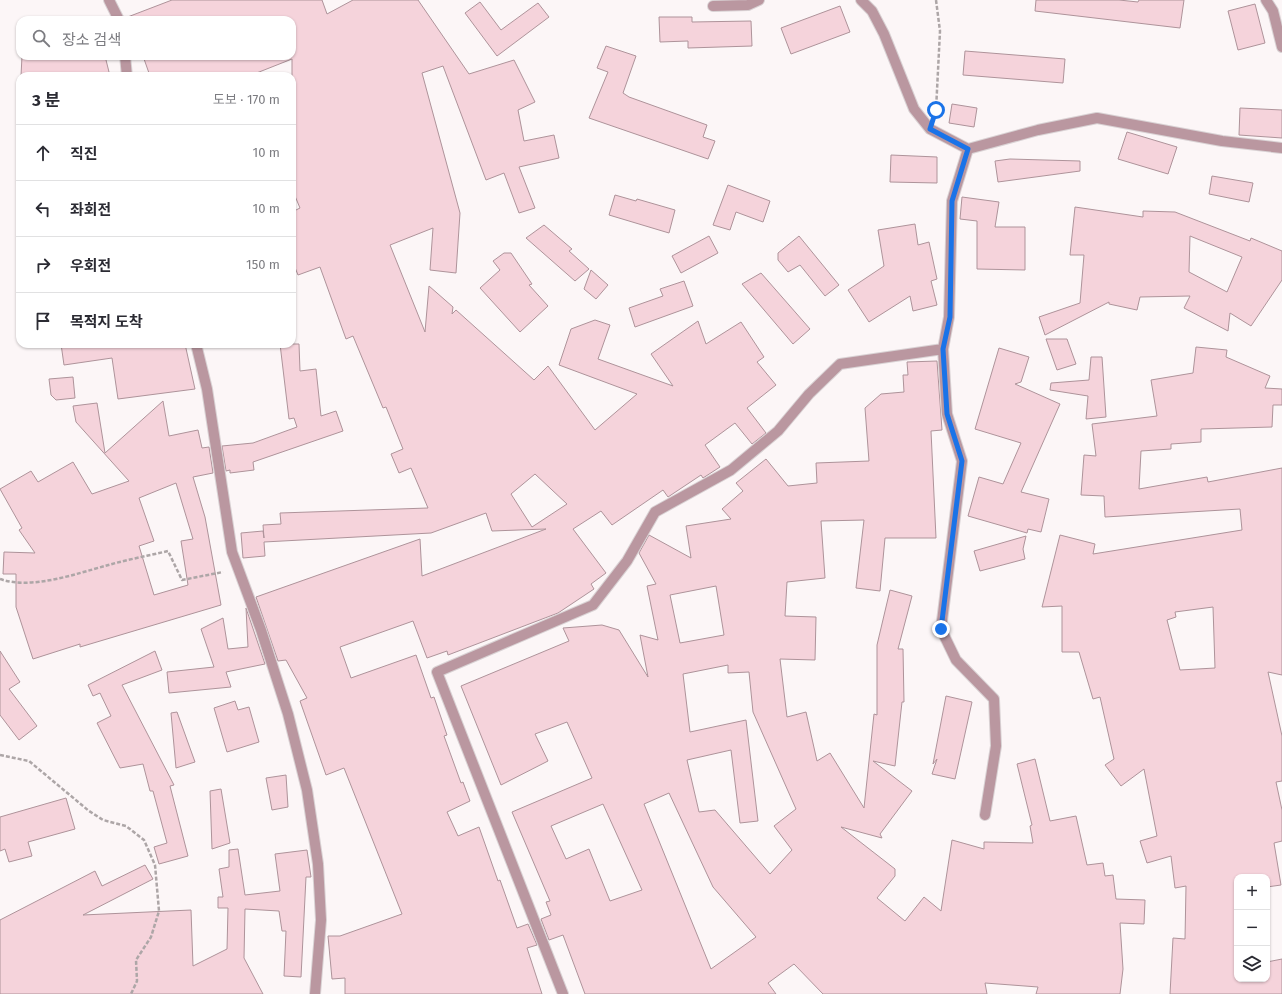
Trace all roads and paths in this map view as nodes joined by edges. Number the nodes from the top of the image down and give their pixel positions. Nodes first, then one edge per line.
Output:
1 (109, 0) edge
2 (760, 0) edge
3 (861, 0) edge
4 (936, 0) edge
5 (1266, 0) edge
6 (713, 6) dead end
7 (117, 16) edge
8 (1282, 47) edge
9 (125, 60) edge
10 (127, 72) edge
11 (930, 129) junction
12 (1282, 148) edge
13 (968, 149) junction
14 (197, 348) edge
15 (943, 349) junction
16 (238, 569) junction
17 (0, 579) edge
18 (0, 755) edge
19 (985, 815) dead end
20 (131, 994) edge
21 (315, 994) edge
22 (563, 994) edge

1 - 7 street
2 - 6 street
3 - 11 street
4 - 11 path
5 - 8 street
9 - 10 street
11 - 13 street
12 - 13 street
13 - 15 street
14 - 16 street
15 - 19 street
15 - 22 street
16 - 17 path
16 - 21 street
18 - 20 path

